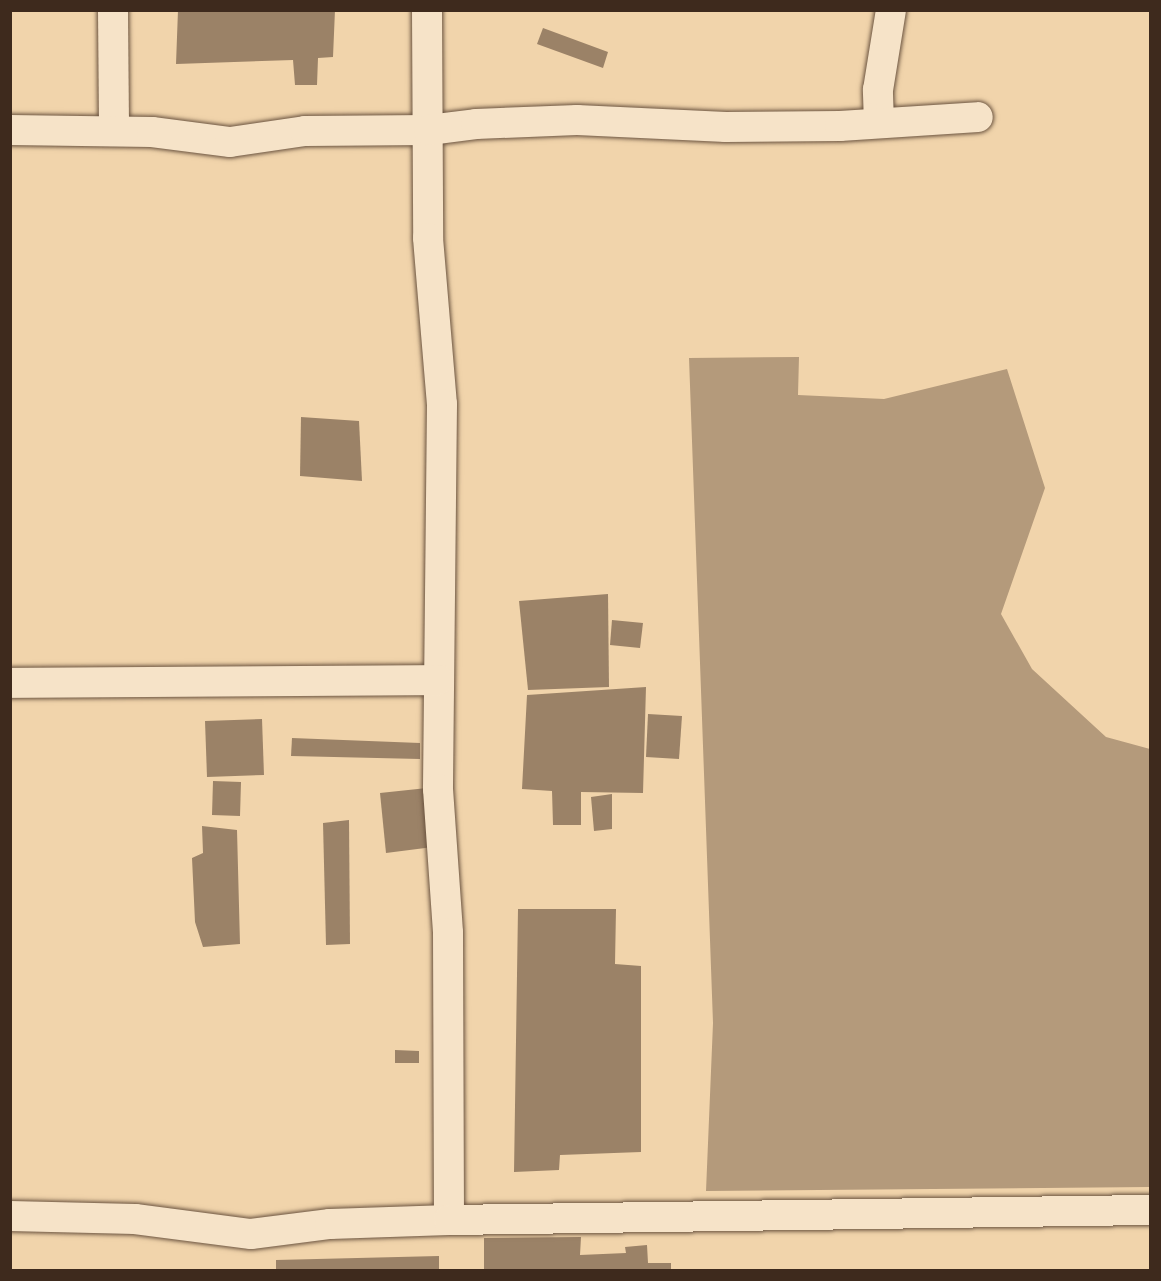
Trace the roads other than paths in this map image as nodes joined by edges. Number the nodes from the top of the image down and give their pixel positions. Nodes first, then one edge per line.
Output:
1 (113, 10) edge
2 (426, 10) edge
3 (891, 10) edge
4 (978, 117) dead end
5 (879, 123) junction
6 (10, 130) edge
7 (429, 130) junction
8 (114, 131) junction
9 (438, 680) junction
10 (10, 683) edge
11 (1150, 1210) edge
12 (10, 1216) edge
13 (449, 1220) junction

1 - 8 street
2 - 7 street
3 - 5 street
4 - 5 street
5 - 7 street
6 - 8 street
7 - 8 street
7 - 9 street
9 - 10 street
9 - 13 street
11 - 13 street
12 - 13 street

